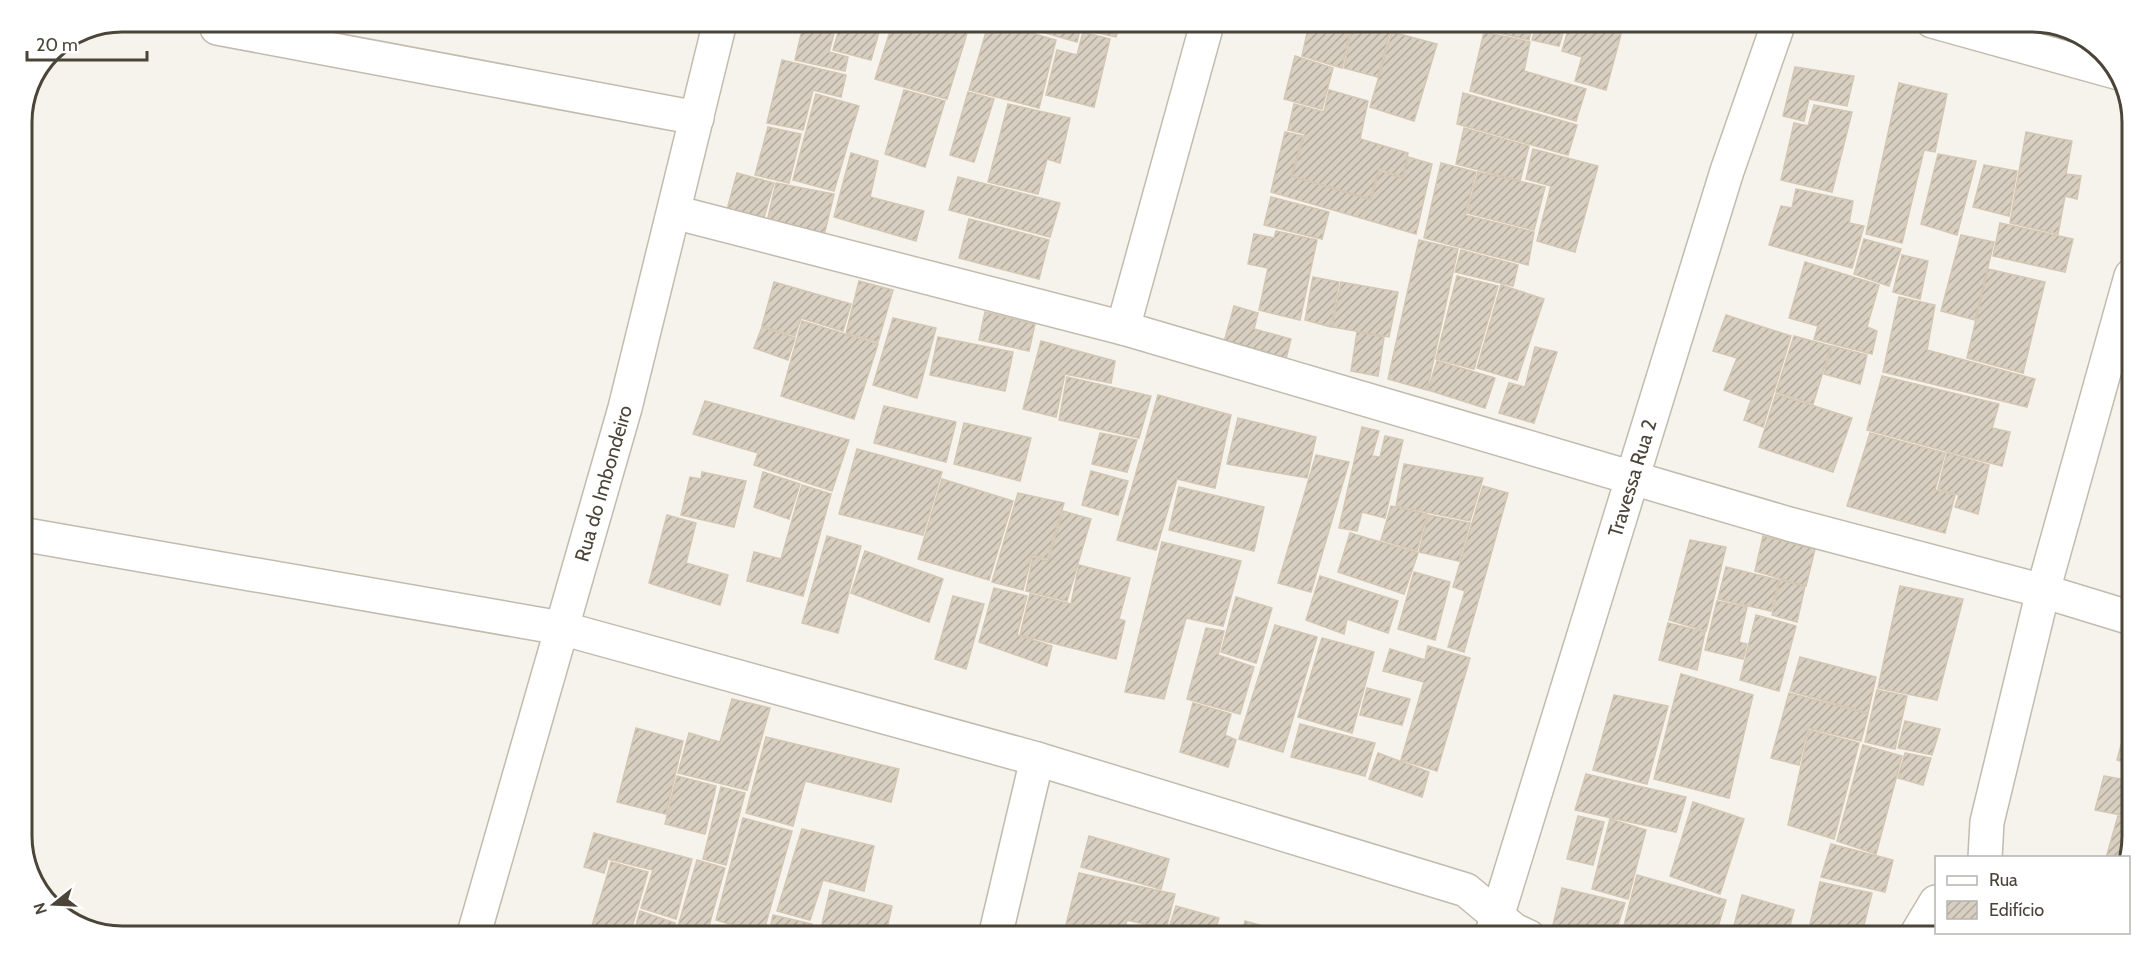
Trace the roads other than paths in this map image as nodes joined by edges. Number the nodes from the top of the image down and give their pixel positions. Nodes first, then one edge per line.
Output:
1 (233, 31) edge
2 (717, 31) edge
3 (1205, 31) edge
4 (1776, 31) edge
5 (1967, 31) edge
6 (2107, 71) edge
7 (697, 118) junction
8 (674, 212) junction
9 (2122, 308) edge
10 (1123, 328) junction
11 (1632, 477) junction
12 (32, 536) edge
13 (2043, 591) junction
14 (2122, 615) edge
15 (561, 628) junction
16 (1038, 759) junction
17 (1987, 822) junction
18 (1966, 856) edge
19 (1985, 856) edge
20 (1935, 904) edge
21 (476, 926) edge
22 (998, 926) edge
23 (1495, 926) edge
24 (1922, 926) edge

1 - 7 street
2 - 7 street, Rua do Imbondeiro
3 - 10 street
4 - 11 street, Travessa Rua 2
5 - 6 street
7 - 8 street, Rua do Imbondeiro
8 - 10 street
8 - 15 street, Rua do Imbondeiro
9 - 13 street
10 - 11 street
11 - 13 street
11 - 23 street, Travessa Rua 2
12 - 15 street
13 - 14 street
13 - 17 street
15 - 16 street
15 - 21 street, Rua do Imbondeiro
16 - 22 street
16 - 23 street
17 - 18 street
17 - 19 street
20 - 24 street

